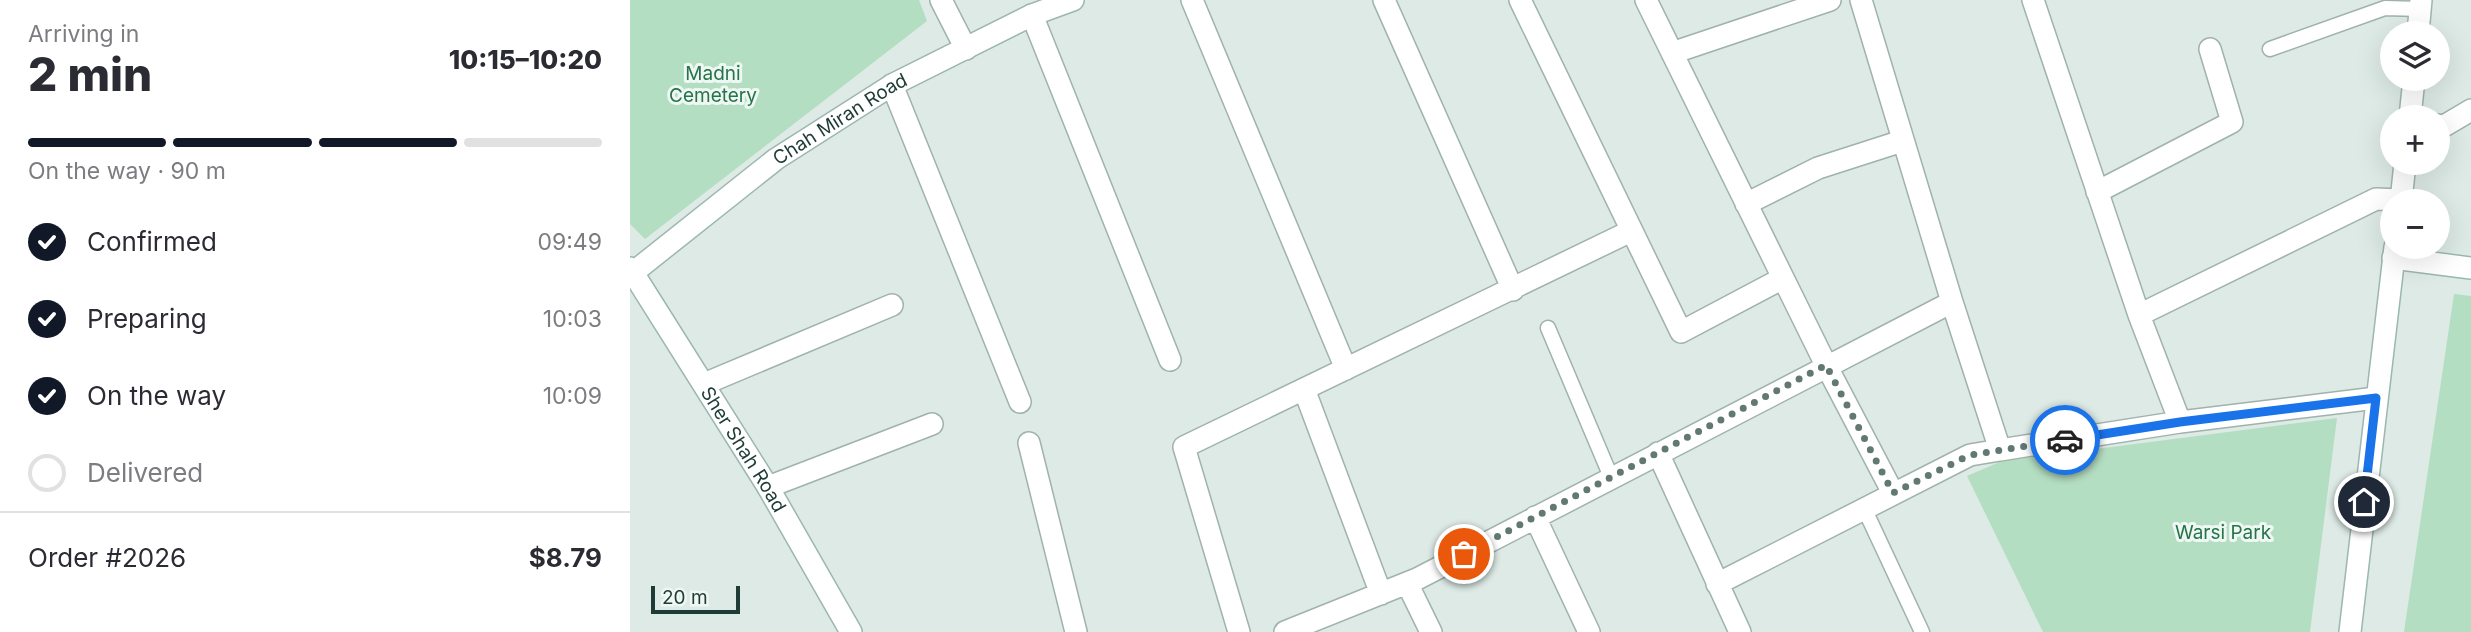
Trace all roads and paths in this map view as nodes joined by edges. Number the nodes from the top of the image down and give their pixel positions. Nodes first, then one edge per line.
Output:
1 (941, 0) edge
2 (1073, 0) edge
3 (1192, 0) edge
4 (1384, 0) edge
5 (1520, 0) edge
6 (1646, 0) edge
7 (1830, 0) edge
8 (1861, 0) edge
9 (2034, 0) edge
10 (2421, 5) edge
11 (1032, 15) junction
12 (965, 49) junction
13 (2210, 49) dead end
14 (2270, 49) dead end
15 (1672, 53) junction
16 (892, 85) junction
17 (2471, 110) edge
18 (2450, 122) edge
19 (1902, 141) junction
20 (2096, 192) junction
21 (2380, 199) edge
22 (1746, 204) junction
23 (1632, 231) junction
24 (2393, 259) edge
25 (2425, 259) edge
26 (2471, 268) edge
27 (631, 272) edge
28 (1783, 278) junction
29 (1513, 290) junction
30 (1952, 302) junction
31 (892, 305) dead end
32 (2139, 315) junction
33 (1548, 328) dead end
34 (1170, 360) dead end
35 (1826, 365) junction
36 (1346, 369) junction
37 (704, 384) junction
38 (1304, 389) junction
39 (2376, 398) junction
40 (1020, 402) dead end
41 (2180, 422) junction
42 (932, 424) dead end
43 (1029, 443) dead end
44 (2000, 450) junction
45 (1658, 453) junction
46 (1611, 477) junction
47 (768, 487) junction
48 (1893, 493) junction
49 (1864, 508) junction
50 (1535, 517) junction
51 (1407, 583) junction
52 (1717, 584) junction
53 (1381, 594) junction
54 (850, 632) edge
55 (1076, 632) edge
56 (1239, 632) edge
57 (1286, 632) edge
58 (1431, 632) edge
59 (1589, 632) edge
60 (1740, 632) edge
61 (1922, 632) edge
62 (2350, 632) edge

1 - 12 street
2 - 11 street, Chah Miran Road
3 - 36 street
4 - 29 street
5 - 23 street
6 - 15 street
7 - 15 street
8 - 19 street
9 - 20 street
10 - 14 lane
11 - 12 street, Chah Miran Road
11 - 34 street
12 - 16 street, Chah Miran Road
13 - 20 street
15 - 22 street
16 - 27 street, Chah Miran Road
16 - 40 street
17 - 18 street
19 - 22 street
19 - 30 street
20 - 32 street
21 - 32 street
22 - 28 street
23 - 28 street
23 - 29 street
24 - 39 street
25 - 26 street
27 - 37 street, Sher Shah Road
28 - 35 street
29 - 36 street
30 - 35 street
30 - 44 street
31 - 37 street
32 - 41 street
33 - 46 lane
35 - 45 street
35 - 48 street
36 - 38 street
37 - 47 street, Sher Shah Road
38 - 53 street
38 - 56 street
39 - 41 street
39 - 62 street
41 - 44 street
42 - 47 street
43 - 55 street
44 - 48 street
45 - 46 street
45 - 52 street
46 - 50 street
47 - 54 street, Sher Shah Road
48 - 49 street
49 - 52 street
49 - 61 lane
50 - 51 street
50 - 59 street
51 - 53 street
51 - 58 street
52 - 60 street
53 - 57 street

